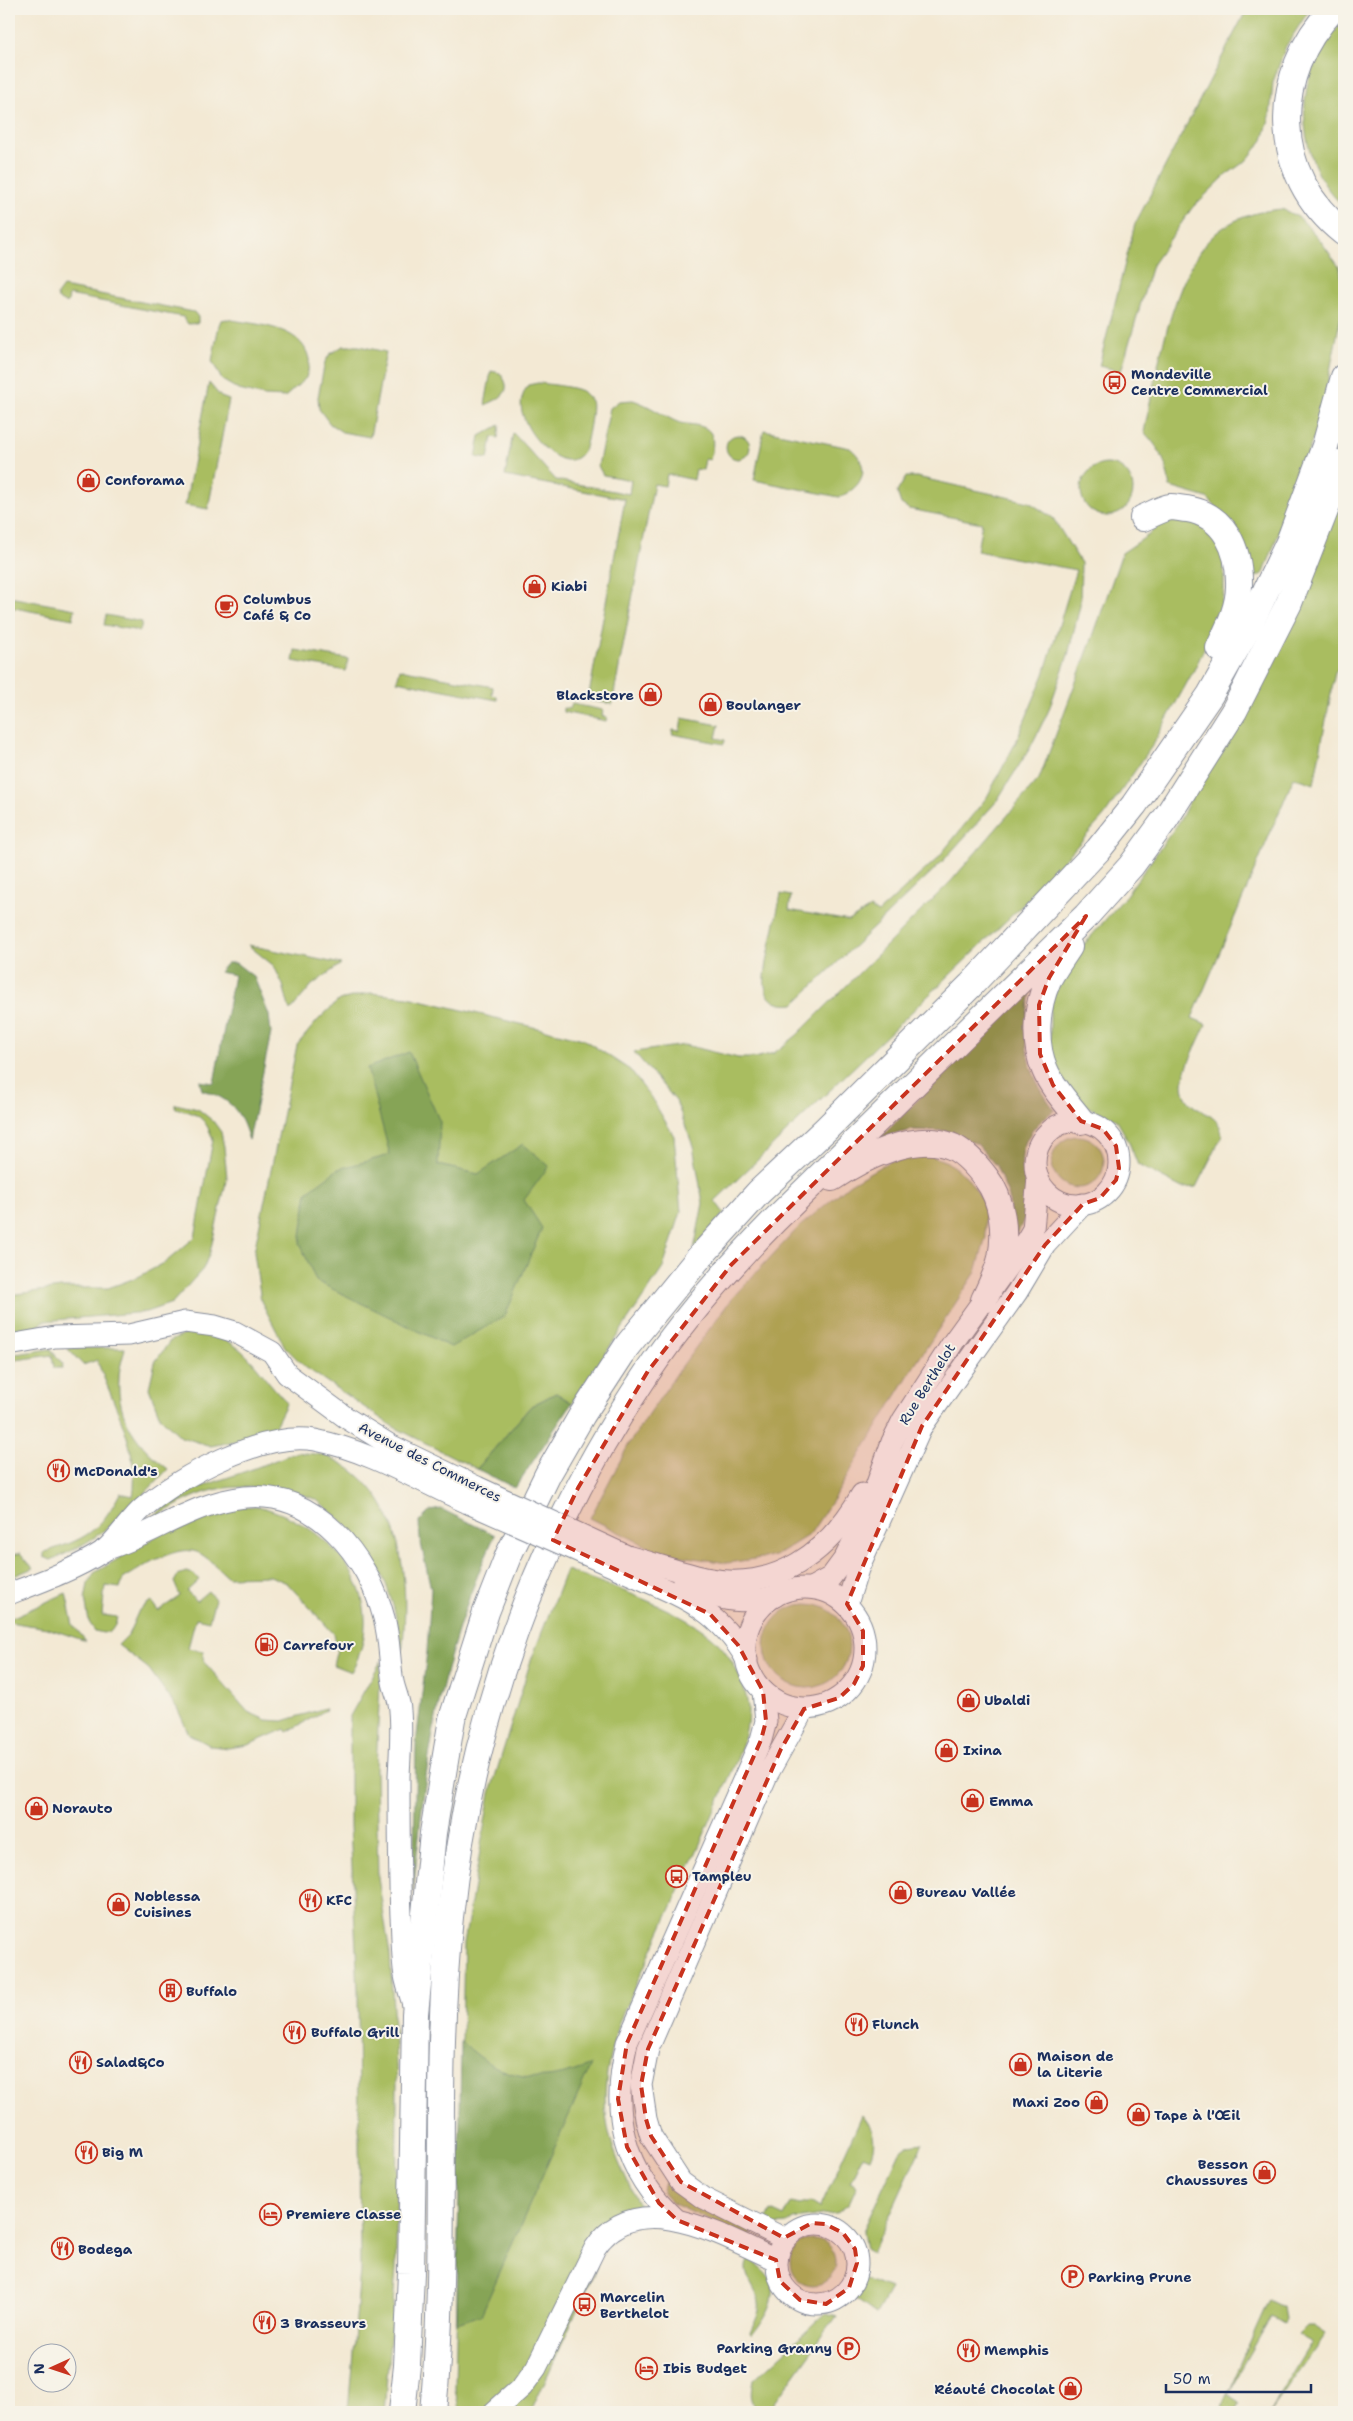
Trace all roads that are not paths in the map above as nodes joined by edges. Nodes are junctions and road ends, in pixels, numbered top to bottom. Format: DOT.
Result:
graph roads {
  1 [pos="1333,9"];
  2 [pos="1344,233"];
  3 [pos="1344,377"];
  4 [pos="1344,462"];
  5 [pos="1143,518"];
  6 [pos="1148,783"];
  7 [pos="1086,916"];
  8 [pos="1081,1121"];
  9 [pos="1038,1178"];
  10 [pos="1083,1204"];
  11 [pos="775,1220"];
  12 [pos="984,1300"];
  13 [pos="9,1345"];
  14 [pos="892,1442"];
  15 [pos="472,1495"];
  16 [pos="104,1550"];
  17 [pos="624,1563"];
  18 [pos="810,1588"];
  19 [pos="9,1594"];
  20 [pos="776,1596"];
  21 [pos="847,1604"];
  22 [pos="746,1660"];
  23 [pos="763,1690"];
  24 [pos="804,1709"];
  25 [pos="415,2014"];
  26 [pos="677,2220"];
  27 [pos="785,2239"];
  28 [pos="776,2260"];
  29 [pos="402,2412"];
  30 [pos="433,2412"];
  31 [pos="494,2412"];
  1 -- 2 [label="main road"];
  3 -- 6 [label="main road"];
  4 -- 7 [label="main road"];
  5 -- 6 [label="main road"];
  6 -- 25 [label="main road"];
  7 -- 8 [label="main road"];
  7 -- 11 [label="main road"];
  8 -- 9 [label="street"];
  8 -- 10 [label="street"];
  9 -- 10 [label="street"];
  9 -- 12 [label="street, Rue Berthelot"];
  10 -- 21 [label="street, Rue Berthelot"];
  11 -- 12 [label="main road"];
  11 -- 30 [label="main road"];
  12 -- 14 [label="street, Rue Berthelot"];
  13 -- 15 [label="street, Avenue des Commerces"];
  14 -- 17 [label="street"];
  14 -- 18 [label="street, Rue Berthelot"];
  15 -- 16 [label="street, Avenue des Commerces"];
  15 -- 17 [label="street, Avenue des Commerces, bridge"];
  16 -- 19 [label="street, Avenue des Commerces"];
  16 -- 25 [label="street"];
  17 -- 20 [label="street, Avenue des Commerces"];
  17 -- 22 [label="street, Avenue des Commerces"];
  18 -- 20 [label="street"];
  18 -- 21 [label="street"];
  20 -- 22 [label="street"];
  21 -- 24 [label="street"];
  22 -- 23 [label="street"];
  23 -- 24 [label="street"];
  23 -- 26 [label="street"];
  24 -- 27 [label="street"];
  25 -- 29 [label="main road"];
  26 -- 28 [label="street"];
  26 -- 31 [label="street"];
  27 -- 28 [label="street"];
  27 -- 28 [label="street"];
}
